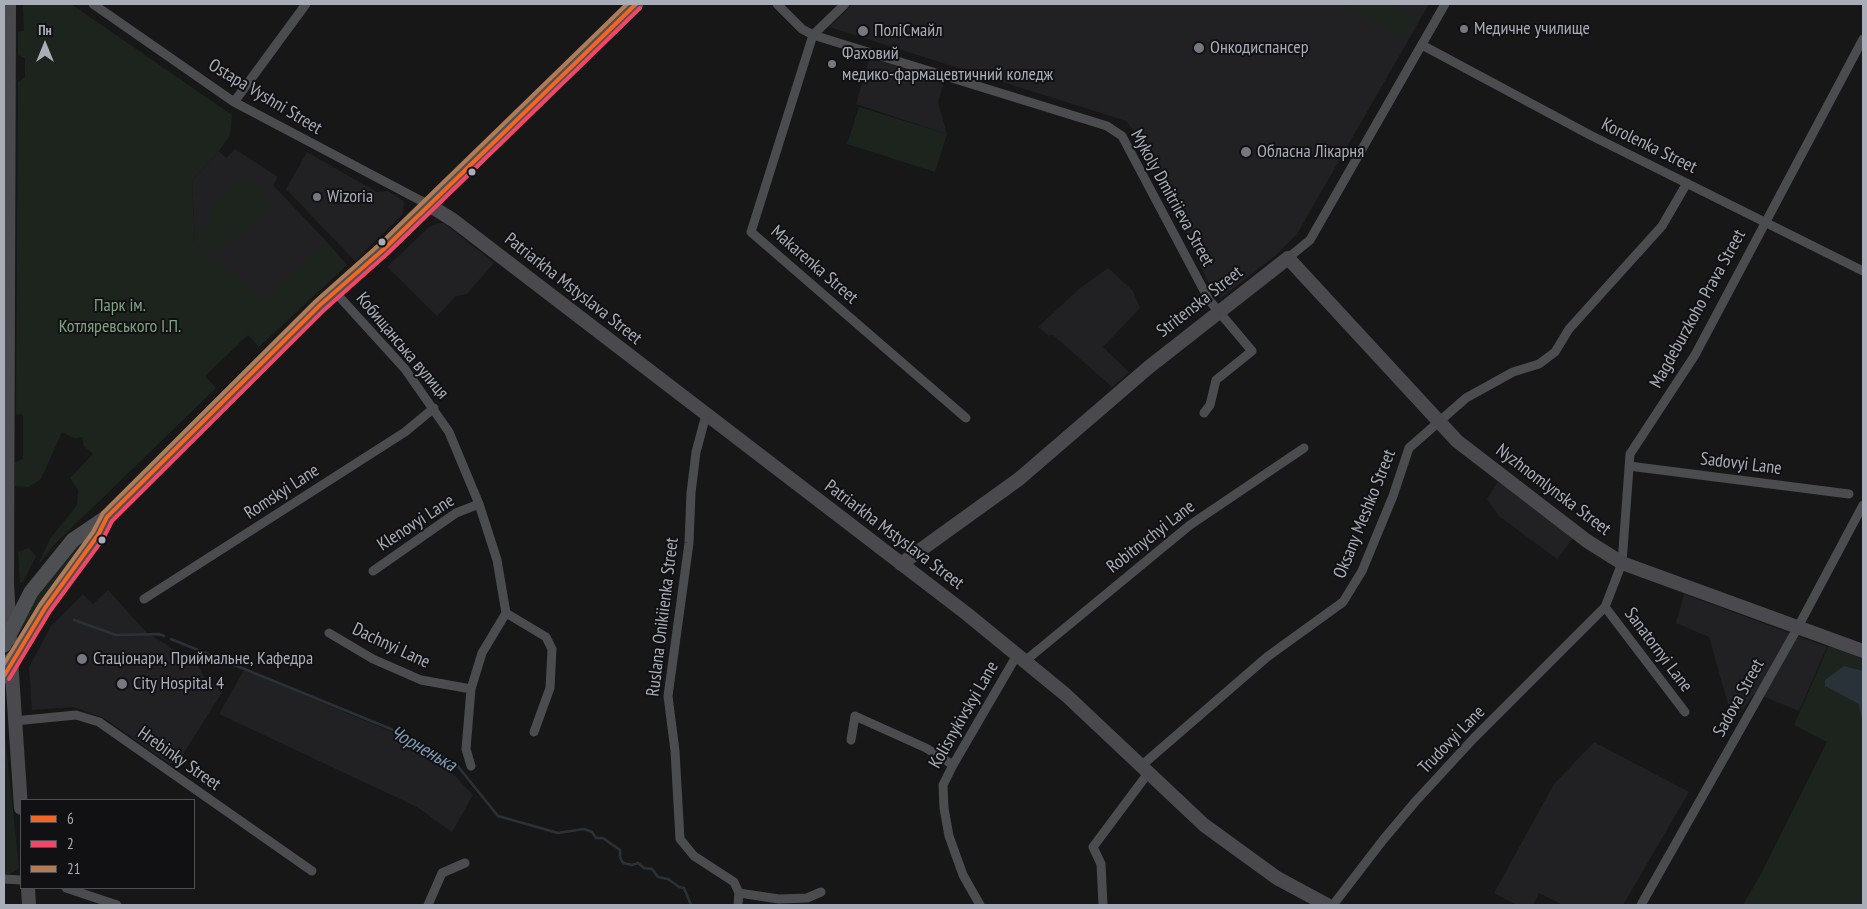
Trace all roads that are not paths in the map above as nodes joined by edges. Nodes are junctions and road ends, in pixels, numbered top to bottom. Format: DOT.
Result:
graph roads {
  1 [pos="9,4"];
  2 [pos="93,4"];
  3 [pos="306,4"];
  4 [pos="636,4"];
  5 [pos="777,4"];
  6 [pos="845,4"];
  7 [pos="1445,4"];
  8 [pos="813,34"];
  9 [pos="1863,39"];
  10 [pos="1422,45"];
  11 [pos="234,102"];
  12 [pos="1687,183"];
  13 [pos="429,205"];
  14 [pos="1765,221"];
  15 [pos="1288,258"];
  16 [pos="1863,271"];
  17 [pos="335,292"];
  18 [pos="1218,312"];
  19 [pos="6,332"];
  20 [pos="434,408"];
  21 [pos="1204,414"];
  22 [pos="706,415"];
  23 [pos="966,418"];
  24 [pos="1440,421"];
  25 [pos="1304,448"];
  26 [pos="1630,466"];
  27 [pos="1849,494"];
  28 [pos="479,504"];
  29 [pos="1863,506"];
  30 [pos="107,517"];
  31 [pos="1622,563"];
  32 [pos="901,564"];
  33 [pos="373,571"];
  34 [pos="144,599"];
  35 [pos="1605,607"];
  36 [pos="506,613"];
  37 [pos="1798,627"];
  38 [pos="329,633"];
  39 [pos="7,638"];
  40 [pos="1863,651"];
  41 [pos="1021,658"];
  42 [pos="7,669"];
  43 [pos="471,689"];
  44 [pos="1684,712"];
  45 [pos="14,721"];
  46 [pos="534,732"];
  47 [pos="851,740"];
  48 [pos="953,764"];
  49 [pos="471,766"];
  50 [pos="1145,769"];
  51 [pos="20,799"];
  52 [pos="465,863"];
  53 [pos="312,871"];
  54 [pos="4,879"];
  55 [pos="20,880"];
  56 [pos="28,889"];
  57 [pos="69,889"];
  58 [pos="821,892"];
  59 [pos="739,893"];
  60 [pos="29,905"];
  61 [pos="117,905"];
  62 [pos="428,905"];
  63 [pos="738,905"];
  64 [pos="980,905"];
  65 [pos="1103,905"];
  66 [pos="1327,905"];
  67 [pos="1333,905"];
  68 [pos="1641,905"];
  1 -- 19 [label="main road"];
  2 -- 11 [label="street, Ostapa Vyshni Street"];
  3 -- 11 [label="street"];
  4 -- 13 [label="main road"];
  5 -- 8 [label="street, Mykoly Dmitriieva Street"];
  6 -- 8 [label="street"];
  7 -- 10 [label="street, Stritenska Street"];
  8 -- 18 [label="street, Mykoly Dmitriieva Street"];
  8 -- 23 [label="street, Makarenka Street"];
  9 -- 14 [label="street, Magdeburzkoho Prava Street"];
  10 -- 12 [label="street, Korolenka Street"];
  10 -- 15 [label="street, Stritenska Street"];
  11 -- 13 [label="street, Ostapa Vyshni Street"];
  12 -- 14 [label="street, Korolenka Street"];
  12 -- 24 [label="street, Oksany Meshko Street"];
  13 -- 17 [label="main road"];
  13 -- 22 [label="main road, Patriarkha Mstyslava Street"];
  14 -- 16 [label="street, Korolenka Street"];
  14 -- 26 [label="street, Magdeburzkoho Prava Street"];
  15 -- 18 [label="main road, Stritenska Street"];
  15 -- 24 [label="main road, Nyzhnomlynska Street"];
  17 -- 20 [label="street, Кобищанська вулиця"];
  17 -- 30 [label="main road"];
  18 -- 21 [label="street, Mykoly Dmitriieva Street"];
  18 -- 32 [label="main road, Stritenska Street"];
  19 -- 39 [label="main road"];
  20 -- 28 [label="street, Кобищанська вулиця"];
  20 -- 34 [label="street, Romskyi Lane"];
  22 -- 32 [label="main road, Patriarkha Mstyslava Street"];
  22 -- 59 [label="street, Ruslana Onikiienka Street"];
  24 -- 31 [label="main road, Nyzhnomlynska Street"];
  24 -- 50 [label="street, Oksany Meshko Street"];
  25 -- 41 [label="street, Robitnychyi Lane"];
  26 -- 27 [label="street, Sadovyi Lane"];
  26 -- 31 [label="street, Magdeburzkoho Prava Street"];
  28 -- 33 [label="street, Klenovyi Lane"];
  28 -- 36 [label="street, Кобищанська вулиця"];
  29 -- 37 [label="street, Sadova Street"];
  30 -- 39 [label="main road"];
  30 -- 42 [label="main road"];
  31 -- 35 [label="street, Magdeburzkoho Prava Street"];
  31 -- 37 [label="main road, Nyzhnomlynska Street"];
  32 -- 41 [label="main road, Patriarkha Mstyslava Street"];
  35 -- 44 [label="street, Sanatornyi Lane"];
  35 -- 67 [label="street, Trudovyi Lane"];
  36 -- 43 [label="street"];
  36 -- 46 [label="street"];
  37 -- 40 [label="main road, Nyzhnomlynska Street"];
  37 -- 68 [label="street, Sadova Street"];
  38 -- 43 [label="street, Dachnyi Lane"];
  39 -- 42 [label="main road"];
  41 -- 48 [label="street, Kolisnykivskyi Lane"];
  41 -- 50 [label="main road, Patriarkha Mstyslava Street"];
  42 -- 45 [label="main road"];
  43 -- 49 [label="street"];
  45 -- 51 [label="main road"];
  45 -- 53 [label="street, Hrebinky Street"];
  47 -- 48 [label="street"];
  48 -- 64 [label="street, Kolisnykivskyi Lane"];
  50 -- 65 [label="street, Oksany Meshko Street"];
  50 -- 66 [label="main road, Patriarkha Mstyslava Street"];
  52 -- 62 [label="street"];
  54 -- 55 [label="street"];
  56 -- 60 [label="main road"];
  57 -- 61 [label="street"];
  58 -- 59 [label="street"];
  59 -- 63 [label="street"];
}
